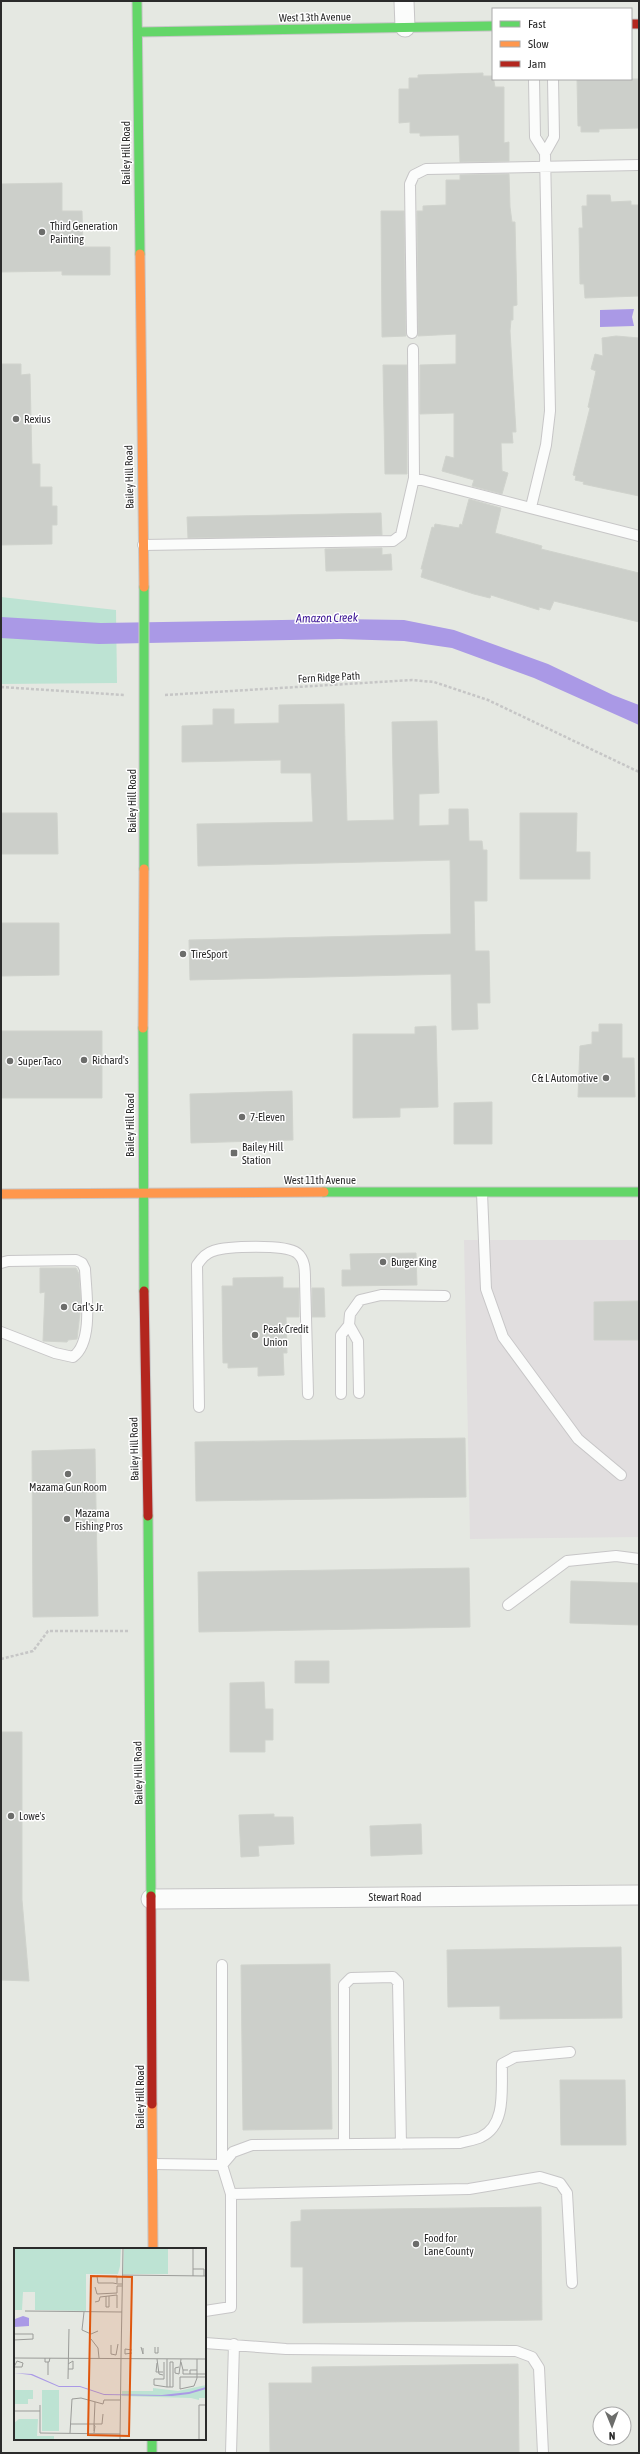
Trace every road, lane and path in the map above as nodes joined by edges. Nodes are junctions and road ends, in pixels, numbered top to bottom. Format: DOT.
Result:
graph roads {
  1 [pos="137,1"];
  2 [pos="404,1"];
  3 [pos="492,26"];
  4 [pos="404,28"];
  5 [pos="138,32"];
  6 [pos="534,80"];
  7 [pos="553,80"];
  8 [pos="545,153"];
  9 [pos="639,165"];
  10 [pos="545,167"];
  11 [pos="412,333"];
  12 [pos="413,349"];
  13 [pos="414,478"];
  14 [pos="531,507"];
  15 [pos="639,536"];
  16 [pos="143,545"];
  17 [pos="1,687"];
  18 [pos="144,696"];
  19 [pos="639,772"];
  20 [pos="639,1192"];
  21 [pos="142,1193"];
  22 [pos="482,1193"];
  23 [pos="1,1194"];
  24 [pos="1,1263"];
  25 [pos="445,1296"];
  26 [pos="349,1325"];
  27 [pos="1,1332"];
  28 [pos="359,1393"];
  29 [pos="308,1394"];
  30 [pos="341,1394"];
  31 [pos="199,1407"];
  32 [pos="621,1475"];
  33 [pos="639,1560"];
  34 [pos="508,1606"];
  35 [pos="148,1630"];
  36 [pos="1,1659"];
  37 [pos="639,1895"];
  38 [pos="151,1899"];
  39 [pos="222,1966"];
  40 [pos="570,2052"];
  41 [pos="344,2144"];
  42 [pos="401,2144"];
  43 [pos="153,2164"];
  44 [pos="222,2165"];
  45 [pos="231,2194"];
  46 [pos="153,2248"];
  47 [pos="572,2283"];
  48 [pos="206,2311"];
  49 [pos="206,2343"];
  50 [pos="234,2344"];
  51 [pos="152,2440"];
  52 [pos="152,2453"];
  53 [pos="231,2453"];
  54 [pos="542,2453"];
  1 -- 5 [label="main road, Bailey Hill Road"];
  2 -- 4 [label="street"];
  3 -- 4 [label="main road, West 13th Avenue"];
  4 -- 5 [label="main road, West 13th Avenue"];
  5 -- 16 [label="main road, Bailey Hill Road"];
  6 -- 8 [label="lane"];
  7 -- 8 [label="lane"];
  8 -- 10 [label="lane"];
  9 -- 10 [label="lane"];
  10 -- 11 [label="lane"];
  10 -- 14 [label="lane"];
  12 -- 13 [label="lane"];
  13 -- 14 [label="lane"];
  13 -- 16 [label="lane"];
  14 -- 15 [label="lane"];
  16 -- 18 [label="main road, Bailey Hill Road"];
  17 -- 18 [label="path, Fern Ridge Path"];
  18 -- 19 [label="path, Fern Ridge Path"];
  18 -- 21 [label="main road, Bailey Hill Road"];
  20 -- 22 [label="main road, West 11th Avenue"];
  21 -- 22 [label="main road, West 11th Avenue"];
  21 -- 23 [label="main road, West 11th Avenue"];
  21 -- 35 [label="main road, Bailey Hill Road"];
  22 -- 32 [label="lane"];
  24 -- 27 [label="lane"];
  25 -- 26 [label="lane"];
  26 -- 28 [label="lane"];
  26 -- 30 [label="lane"];
  29 -- 31 [label="lane"];
  33 -- 34 [label="lane"];
  35 -- 36 [label="path"];
  35 -- 38 [label="main road, Bailey Hill Road"];
  37 -- 38 [label="street, Stewart Road"];
  38 -- 43 [label="main road, Bailey Hill Road"];
  39 -- 44 [label="lane"];
  40 -- 42 [label="lane"];
  41 -- 42 [label="lane"];
  41 -- 42 [label="lane"];
  41 -- 44 [label="lane"];
  43 -- 44 [label="lane"];
  43 -- 46 [label="main road, Bailey Hill Road"];
  44 -- 45 [label="lane"];
  45 -- 47 [label="lane"];
  45 -- 48 [label="lane"];
  49 -- 50 [label="lane"];
  50 -- 53 [label="lane"];
  50 -- 54 [label="lane"];
  51 -- 52 [label="main road"];
}
